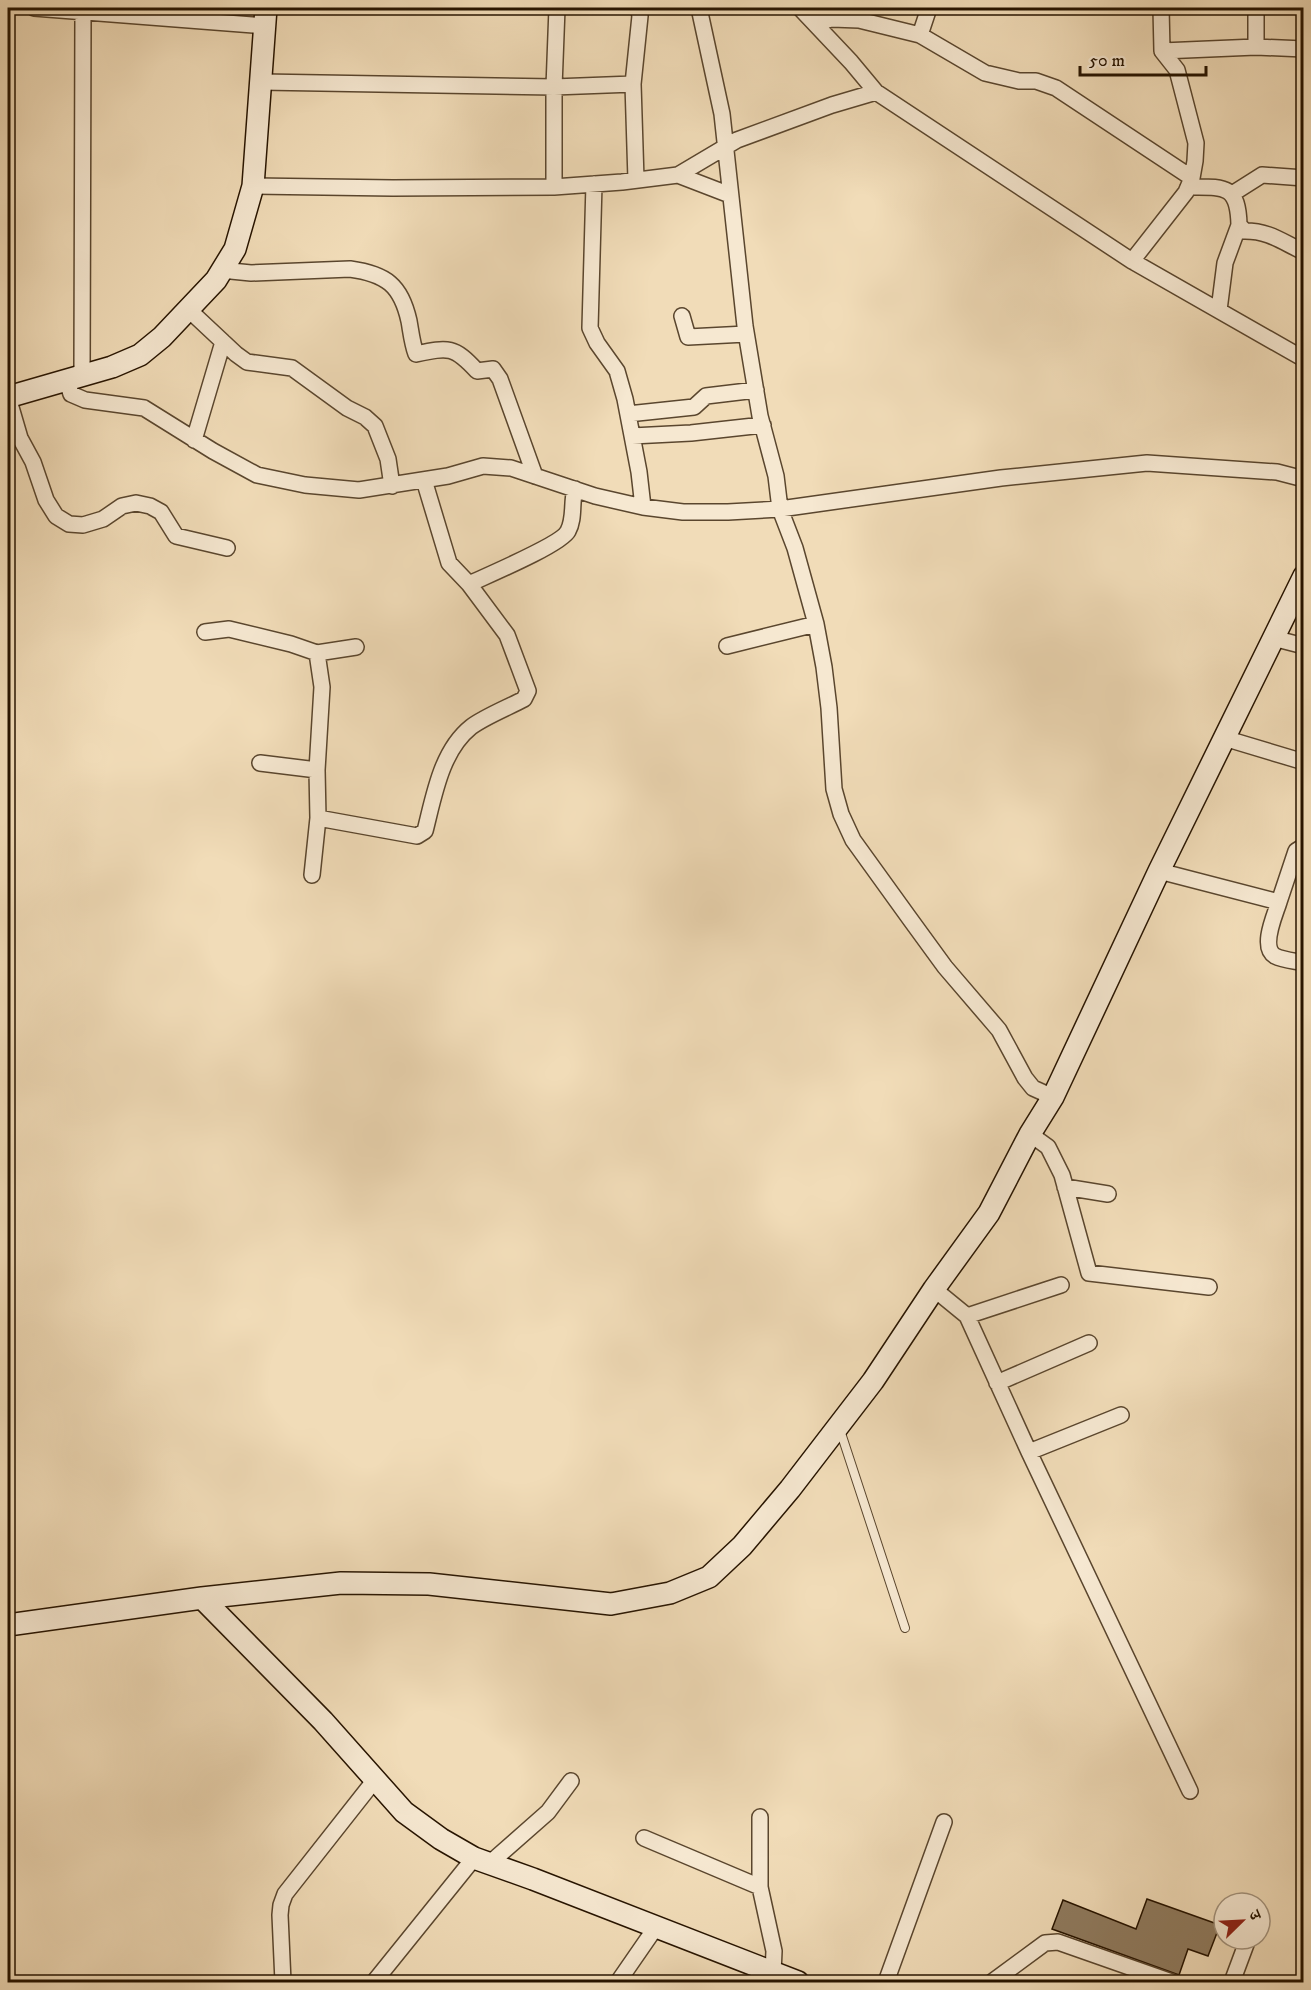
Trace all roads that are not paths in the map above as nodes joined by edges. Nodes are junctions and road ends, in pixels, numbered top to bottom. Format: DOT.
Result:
graph roads {
  1 [pos="34,8"];
  2 [pos="557,8"];
  3 [pos="638,8"];
  4 [pos="699,8"];
  5 [pos="800,8"];
  6 [pos="929,8"];
  7 [pos="1161,8"];
  8 [pos="1256,8"];
  9 [pos="83,11"];
  10 [pos="266,17"];
  11 [pos="815,23"];
  12 [pos="920,35"];
  13 [pos="1256,47"];
  14 [pos="1304,49"];
  15 [pos="1162,51"];
  16 [pos="262,82"];
  17 [pos="633,84"];
  18 [pos="554,87"];
  19 [pos="876,92"];
  20 [pos="725,148"];
  21 [pos="678,175"];
  22 [pos="1304,178"];
  23 [pos="636,180"];
  24 [pos="1190,183"];
  25 [pos="594,184"];
  26 [pos="253,186"];
  27 [pos="554,187"];
  28 [pos="1232,194"];
  29 [pos="730,195"];
  30 [pos="1239,225"];
  31 [pos="1304,252"];
  32 [pos="1132,261"];
  33 [pos="224,267"];
  34 [pos="189,310"];
  35 [pos="1219,310"];
  36 [pos="682,316"];
  37 [pos="746,334"];
  38 [pos="223,342"];
  39 [pos="1304,359"];
  40 [pos="75,379"];
  41 [pos="756,390"];
  42 [pos="8,397"];
  43 [pos="628,414"];
  44 [pos="763,425"];
  45 [pos="632,436"];
  46 [pos="194,440"];
  47 [pos="535,476"];
  48 [pos="1304,479"];
  49 [pos="424,480"];
  50 [pos="392,486"];
  51 [pos="575,489"];
  52 [pos="643,507"];
  53 [pos="780,509"];
  54 [pos="227,548"];
  55 [pos="1304,576"];
  56 [pos="469,584"];
  57 [pos="816,624"];
  58 [pos="205,632"];
  59 [pos="1273,638"];
  60 [pos="727,646"];
  61 [pos="1304,646"];
  62 [pos="356,647"];
  63 [pos="317,653"];
  64 [pos="1224,738"];
  65 [pos="1304,762"];
  66 [pos="260,763"];
  67 [pos="317,770"];
  68 [pos="318,818"];
  69 [pos="1304,846"];
  70 [pos="1159,871"];
  71 [pos="312,876"];
  72 [pos="1280,902"];
  73 [pos="1304,963"];
  74 [pos="1053,1097"];
  75 [pos="1030,1134"];
  76 [pos="1065,1187"];
  77 [pos="1108,1194"];
  78 [pos="1061,1285"];
  79 [pos="1209,1287"];
  80 [pos="934,1289"];
  81 [pos="968,1316"];
  82 [pos="1089,1343"];
  83 [pos="997,1383"];
  84 [pos="1121,1414"];
  85 [pos="839,1426"];
  86 [pos="1029,1452"];
  87 [pos="202,1598"];
  88 [pos="8,1625"];
  89 [pos="905,1628"];
  90 [pos="374,1781"];
  91 [pos="571,1781"];
  92 [pos="1190,1791"];
  93 [pos="760,1816"];
  94 [pos="944,1821"];
  95 [pos="644,1838"];
  96 [pos="482,1861"];
  97 [pos="760,1887"];
  98 [pos="656,1927"];
  99 [pos="1244,1951"];
  100 [pos="773,1973"];
  101 [pos="283,1983"];
  102 [pos="374,1983"];
  103 [pos="618,1983"];
  104 [pos="798,1983"];
  105 [pos="886,1983"];
  106 [pos="992,1983"];
  107 [pos="1172,1983"];
  108 [pos="1232,1983"];
  1 -- 9 [label="street"];
  2 -- 18 [label="street"];
  3 -- 17 [label="street"];
  4 -- 20 [label="street"];
  5 -- 11 [label="street"];
  6 -- 12 [label="street"];
  7 -- 15 [label="street"];
  8 -- 13 [label="street"];
  9 -- 10 [label="street"];
  9 -- 40 [label="street"];
  10 -- 16 [label="main road"];
  11 -- 12 [label="street"];
  11 -- 19 [label="street"];
  12 -- 24 [label="street"];
  13 -- 14 [label="street"];
  13 -- 15 [label="street"];
  15 -- 24 [label="street"];
  16 -- 18 [label="street"];
  16 -- 26 [label="main road"];
  17 -- 18 [label="street"];
  17 -- 23 [label="street"];
  18 -- 27 [label="street"];
  19 -- 20 [label="street"];
  19 -- 32 [label="street"];
  20 -- 21 [label="street"];
  20 -- 29 [label="street"];
  21 -- 23 [label="street"];
  21 -- 29 [label="street"];
  22 -- 28 [label="street"];
  23 -- 25 [label="street"];
  24 -- 28 [label="street"];
  24 -- 32 [label="street"];
  25 -- 27 [label="street"];
  25 -- 43 [label="street"];
  26 -- 27 [label="street"];
  26 -- 33 [label="main road"];
  28 -- 30 [label="street"];
  29 -- 37 [label="street"];
  30 -- 31 [label="street"];
  30 -- 35 [label="street"];
  32 -- 35 [label="street"];
  33 -- 34 [label="main road"];
  33 -- 47 [label="street"];
  34 -- 38 [label="street"];
  34 -- 40 [label="main road"];
  35 -- 39 [label="street"];
  36 -- 37 [label="street"];
  37 -- 41 [label="street"];
  38 -- 46 [label="street"];
  38 -- 50 [label="street"];
  40 -- 42 [label="main road"];
  40 -- 46 [label="street"];
  41 -- 43 [label="street"];
  41 -- 44 [label="street"];
  42 -- 54 [label="street"];
  43 -- 45 [label="street"];
  44 -- 45 [label="street"];
  44 -- 53 [label="street"];
  45 -- 52 [label="street"];
  46 -- 50 [label="street"];
  47 -- 49 [label="street"];
  47 -- 51 [label="street"];
  48 -- 53 [label="street"];
  49 -- 50 [label="street"];
  49 -- 56 [label="street"];
  51 -- 52 [label="street"];
  51 -- 56 [label="street"];
  52 -- 53 [label="street"];
  53 -- 57 [label="street"];
  55 -- 59 [label="main road"];
  56 -- 68 [label="street"];
  57 -- 60 [label="street"];
  57 -- 74 [label="street"];
  58 -- 63 [label="street"];
  59 -- 61 [label="street"];
  59 -- 64 [label="main road"];
  62 -- 63 [label="street"];
  63 -- 67 [label="street"];
  64 -- 65 [label="street"];
  64 -- 70 [label="main road"];
  66 -- 67 [label="street"];
  67 -- 68 [label="street"];
  68 -- 71 [label="street"];
  69 -- 72 [label="street"];
  70 -- 72 [label="street"];
  70 -- 74 [label="main road"];
  72 -- 73 [label="street"];
  74 -- 75 [label="main road"];
  75 -- 76 [label="street"];
  75 -- 80 [label="main road"];
  76 -- 77 [label="street"];
  76 -- 79 [label="street"];
  78 -- 81 [label="street"];
  80 -- 81 [label="street"];
  80 -- 85 [label="main road"];
  81 -- 83 [label="street"];
  82 -- 83 [label="street"];
  83 -- 86 [label="street"];
  84 -- 86 [label="street"];
  85 -- 87 [label="main road"];
  85 -- 89 [label="lane"];
  86 -- 92 [label="street"];
  87 -- 88 [label="main road"];
  87 -- 90 [label="main road"];
  90 -- 96 [label="main road"];
  90 -- 101 [label="street"];
  91 -- 96 [label="street"];
  93 -- 97 [label="street"];
  94 -- 105 [label="street"];
  95 -- 97 [label="street"];
  96 -- 98 [label="main road"];
  96 -- 102 [label="street"];
  97 -- 100 [label="street"];
  98 -- 100 [label="main road"];
  98 -- 103 [label="street"];
  99 -- 108 [label="street"];
  100 -- 104 [label="main road"];
  106 -- 107 [label="street"];
}
